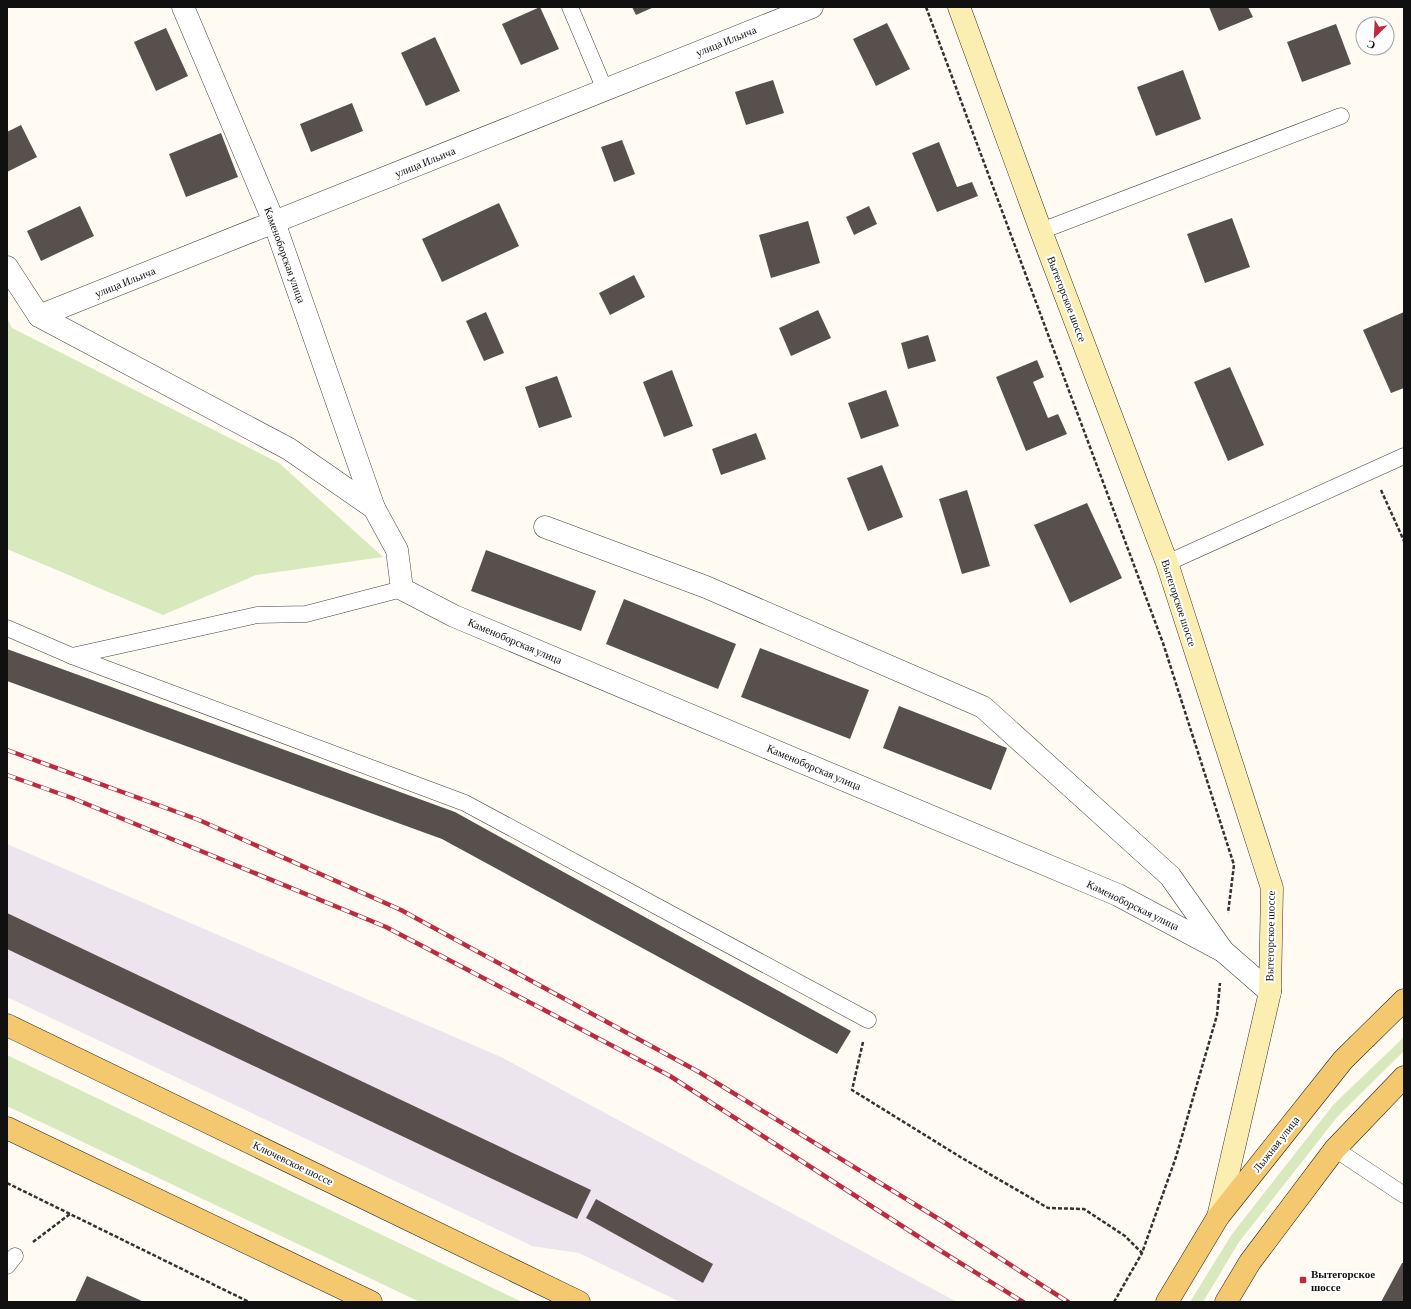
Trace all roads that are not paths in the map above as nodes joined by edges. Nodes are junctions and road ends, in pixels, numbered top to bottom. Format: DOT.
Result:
graph roads {
  1 [pos="183,7"];
  2 [pos="570,7"];
  3 [pos="812,7"];
  4 [pos="959,7"];
  5 [pos="605,90"];
  6 [pos="1341,116"];
  7 [pos="274,222"];
  8 [pos="1041,231"];
  9 [pos="7,267"];
  10 [pos="39,316"];
  11 [pos="1404,456"];
  12 [pos="374,508"];
  13 [pos="544,527"];
  14 [pos="1167,563"];
  15 [pos="402,589"];
  16 [pos="7,628"];
  17 [pos="72,656"];
  18 [pos="1223,951"];
  19 [pos="1270,992"];
  20 [pos="1404,1000"];
  21 [pos="868,1020"];
  22 [pos="7,1025"];
  23 [pos="1404,1077"];
  24 [pos="7,1128"];
  25 [pos="1335,1149"];
  26 [pos="1404,1195"];
  27 [pos="1218,1218"];
  28 [pos="371,1302"];
  29 [pos="579,1302"];
  30 [pos="1168,1302"];
  31 [pos="1226,1302"];
  1 -- 7 [label="street, Каменоборская улица"];
  2 -- 5 [label="lane"];
  3 -- 5 [label="street, улица Ильича"];
  4 -- 8 [label="main road, Вытегорское шоссе"];
  5 -- 7 [label="street, улица Ильича"];
  6 -- 8 [label="lane"];
  7 -- 10 [label="street, улица Ильича"];
  7 -- 12 [label="street, Каменоборская улица"];
  8 -- 14 [label="main road, Вытегорское шоссе"];
  9 -- 10 [label="street"];
  10 -- 12 [label="street"];
  11 -- 14 [label="lane"];
  12 -- 15 [label="street, Каменоборская улица"];
  13 -- 18 [label="street"];
  14 -- 19 [label="main road, Вытегорское шоссе"];
  15 -- 17 [label="lane"];
  15 -- 18 [label="street, Каменоборская улица"];
  16 -- 17 [label="lane"];
  17 -- 21 [label="lane"];
  18 -- 19 [label="street"];
  19 -- 27 [label="main road, Вытегорское шоссе"];
  20 -- 27 [label="main road, Лыжная улица"];
  22 -- 29 [label="main road, Ключевское шоссе"];
  23 -- 25 [label="main road"];
  24 -- 28 [label="main road"];
  25 -- 26 [label="lane"];
  25 -- 31 [label="main road"];
  27 -- 30 [label="main road, Лыжная улица"];
}
